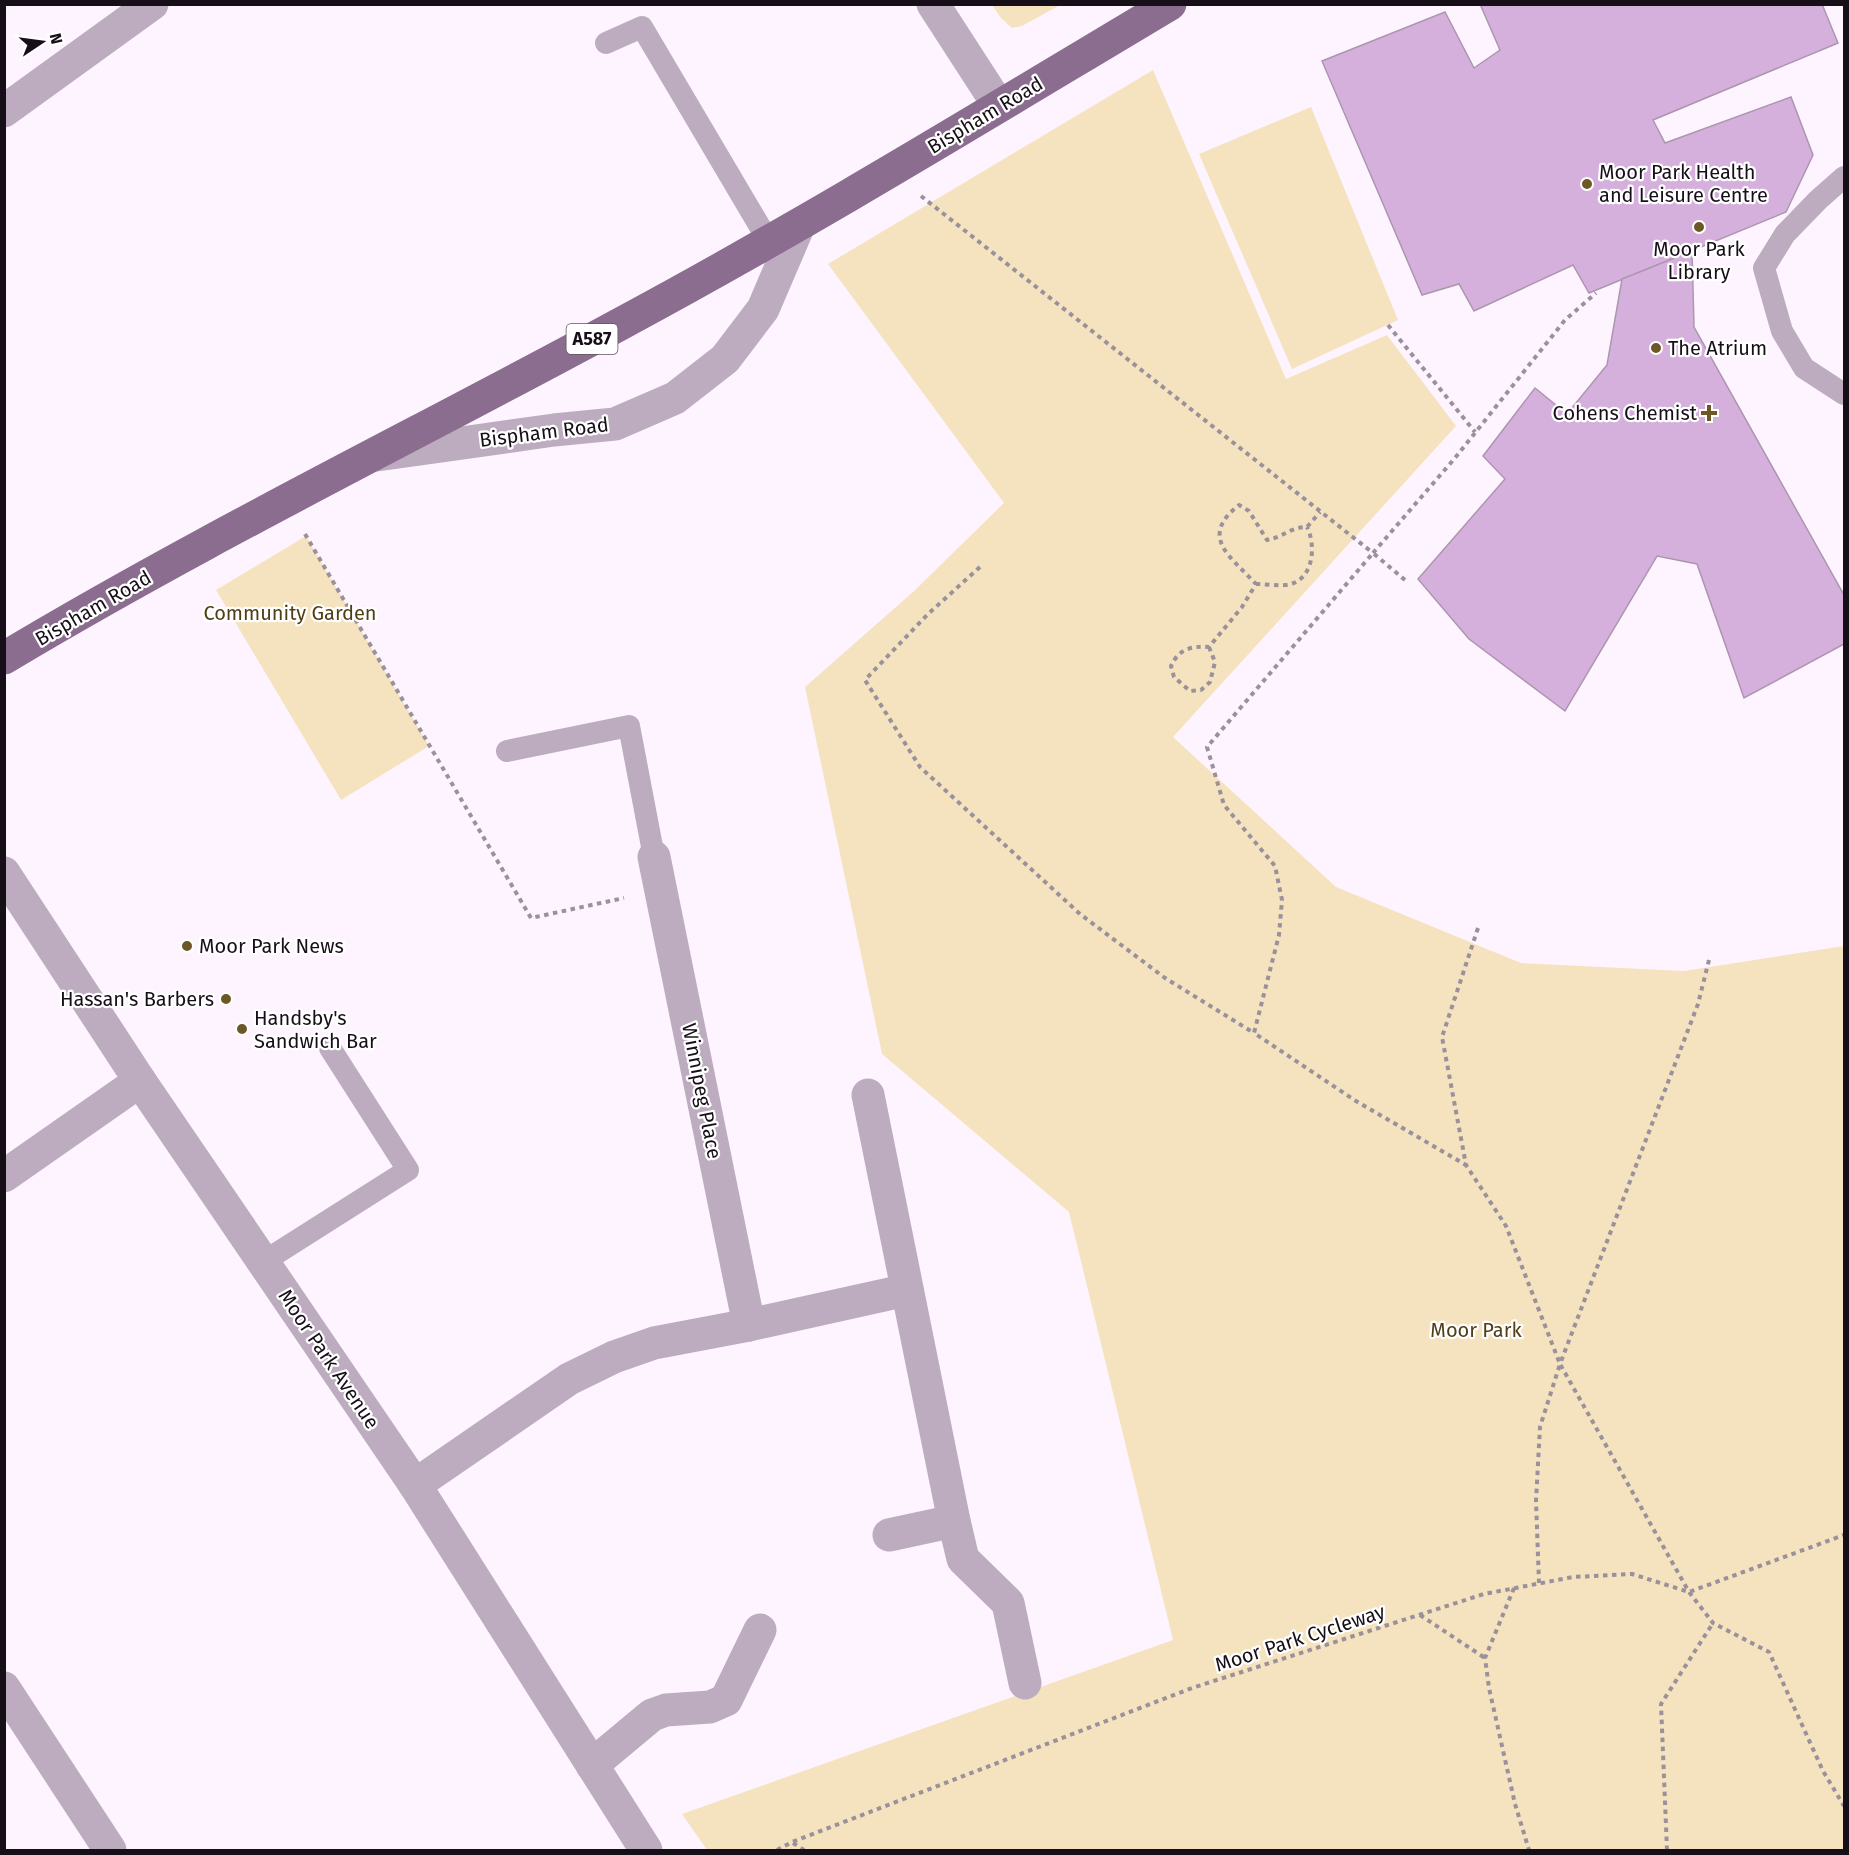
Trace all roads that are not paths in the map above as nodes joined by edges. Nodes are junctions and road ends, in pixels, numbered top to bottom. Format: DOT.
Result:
graph roads {
  1 [pos="152,4"];
  2 [pos="933,4"];
  3 [pos="1170,4"];
  4 [pos="606,43"];
  5 [pos="999,106"];
  6 [pos="4,111"];
  7 [pos="1845,177"];
  8 [pos="800,225"];
  9 [pos="769,242"];
  10 [pos="1845,394"];
  11 [pos="372,456"];
  12 [pos="4,658"];
  13 [pos="507,751"];
  14 [pos="654,857"];
  15 [pos="4,873"];
  16 [pos="330,1048"];
  17 [pos="140,1081"];
  18 [pos="868,1095"];
  19 [pos="4,1176"];
  20 [pos="263,1262"];
  21 [pos="907,1290"];
  22 [pos="749,1325"];
  23 [pos="414,1485"];
  24 [pos="954,1521"];
  25 [pos="889,1535"];
  26 [pos="760,1630"];
  27 [pos="1025,1683"];
  28 [pos="4,1688"];
  29 [pos="592,1765"];
  30 [pos="110,1851"];
  31 [pos="646,1851"];
  1 -- 6 [label="street"];
  2 -- 5 [label="street"];
  3 -- 5 [label="main road, Bispham Road / A587"];
  4 -- 9 [label="lane"];
  5 -- 8 [label="main road, Bispham Road / A587"];
  7 -- 10 [label="lane"];
  8 -- 9 [label="main road, Bispham Road / A587"];
  8 -- 11 [label="street, Bispham Road"];
  9 -- 11 [label="main road, Bispham Road / A587"];
  11 -- 12 [label="main road, Bispham Road / A587"];
  13 -- 14 [label="lane"];
  14 -- 22 [label="street, Winnipeg Place"];
  15 -- 17 [label="street, Moor Park Avenue"];
  16 -- 20 [label="lane"];
  17 -- 19 [label="street"];
  17 -- 20 [label="street, Moor Park Avenue"];
  18 -- 21 [label="street"];
  20 -- 23 [label="street, Moor Park Avenue"];
  21 -- 22 [label="street"];
  21 -- 24 [label="street"];
  22 -- 23 [label="street"];
  23 -- 29 [label="street, Moor Park Avenue"];
  24 -- 25 [label="street"];
  24 -- 27 [label="street"];
  26 -- 29 [label="street"];
  28 -- 30 [label="street"];
  29 -- 31 [label="street, Moor Park Avenue"];
}
